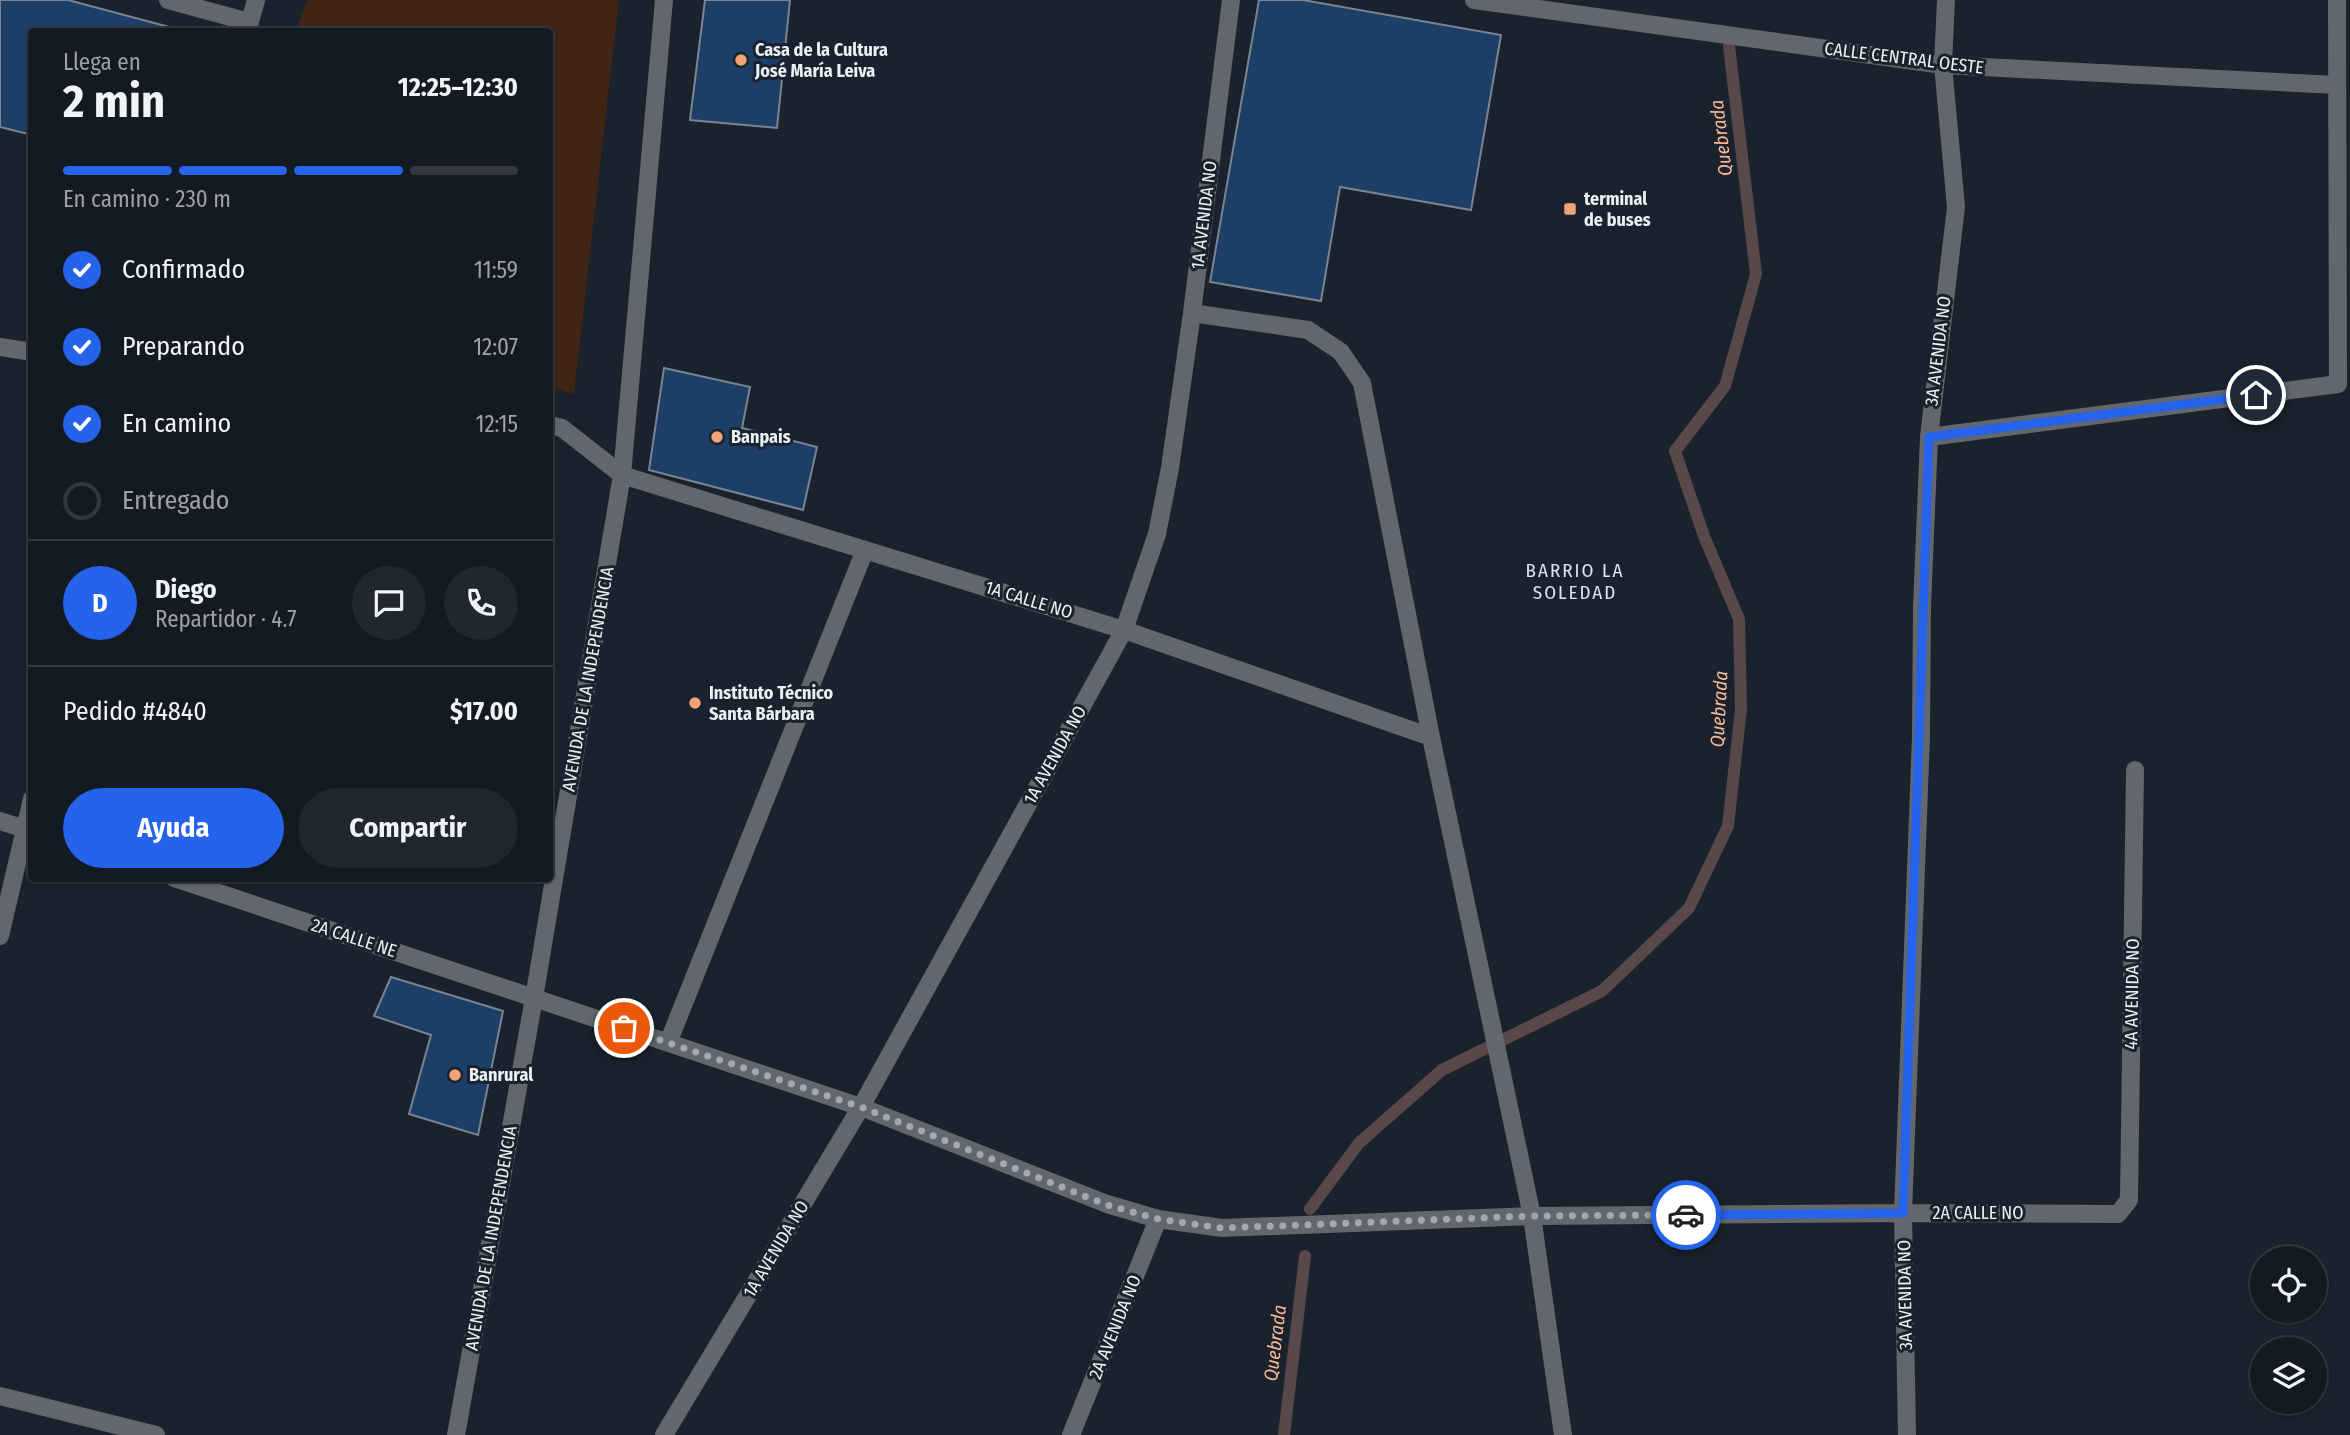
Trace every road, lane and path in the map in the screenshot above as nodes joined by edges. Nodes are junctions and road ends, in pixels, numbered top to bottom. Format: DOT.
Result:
graph roads {
  1 [pos="168,0"];
  2 [pos="256,0"];
  3 [pos="664,0"];
  4 [pos="1231,0"];
  5 [pos="1474,0"];
  6 [pos="1946,0"];
  7 [pos="2337,0"];
  8 [pos="248,27"];
  9 [pos="1943,65"];
  10 [pos="2337,85"];
  11 [pos="1192,313"];
  12 [pos="0,347"];
  13 [pos="28,351"];
  14 [pos="553,426"];
  15 [pos="1929,437"];
  16 [pos="622,475"];
  17 [pos="864,550"];
  18 [pos="1124,630"];
  19 [pos="1431,737"];
  20 [pos="2135,769"];
  21 [pos="0,821"];
  22 [pos="27,830"];
  23 [pos="186,882"];
  24 [pos="0,936"];
  25 [pos="534,998"];
  26 [pos="668,1042"];
  27 [pos="861,1107"];
  28 [pos="1903,1213"];
  29 [pos="2118,1214"];
  30 [pos="1532,1216"];
  31 [pos="1158,1219"];
  32 [pos="0,1396"];
  33 [pos="156,1435"];
  34 [pos="456,1435"];
  35 [pos="664,1435"];
  36 [pos="1072,1435"];
  37 [pos="1563,1435"];
  38 [pos="1908,1435"];
  1 -- 8 [label="street"];
  2 -- 8 [label="street"];
  3 -- 16 [label="street, AVENIDA DE LA INDEPENDENCIA"];
  4 -- 11 [label="street, 1A AVENIDA NO"];
  5 -- 9 [label="street, CALLE CENTRAL OESTE"];
  6 -- 9 [label="street, 3A AVENIDA NO"];
  7 -- 10 [label="street"];
  9 -- 10 [label="street, CALLE CENTRAL OESTE"];
  9 -- 15 [label="street, 3A AVENIDA NO"];
  10 -- 15 [label="street"];
  11 -- 18 [label="street, 1A AVENIDA NO"];
  11 -- 19 [label="street"];
  12 -- 13 [label="street"];
  14 -- 16 [label="street"];
  15 -- 28 [label="street, 3A AVENIDA NO"];
  16 -- 17 [label="street, 1A CALLE NO"];
  16 -- 25 [label="street, AVENIDA DE LA INDEPENDENCIA"];
  17 -- 18 [label="street, 1A CALLE NO"];
  17 -- 26 [label="street"];
  18 -- 19 [label="street, 1A CALLE NO"];
  18 -- 27 [label="street, 1A AVENIDA NO"];
  19 -- 30 [label="street"];
  20 -- 29 [label="street, 4A AVENIDA NO"];
  21 -- 22 [label="street"];
  22 -- 24 [label="street"];
  23 -- 25 [label="street, 2A CALLE NE"];
  25 -- 26 [label="street, 2A CALLE NO"];
  25 -- 34 [label="street, AVENIDA DE LA INDEPENDENCIA"];
  26 -- 27 [label="street, 2A CALLE NO"];
  27 -- 31 [label="street, 2A CALLE NO"];
  27 -- 35 [label="street, 1A AVENIDA NO"];
  28 -- 29 [label="street, 2A CALLE NO"];
  28 -- 30 [label="street, 2A CALLE NO"];
  28 -- 38 [label="street, 3A AVENIDA NO"];
  30 -- 31 [label="street, 2A CALLE NO"];
  30 -- 37 [label="street"];
  31 -- 36 [label="street, 2A AVENIDA NO"];
  32 -- 33 [label="street"];
}
